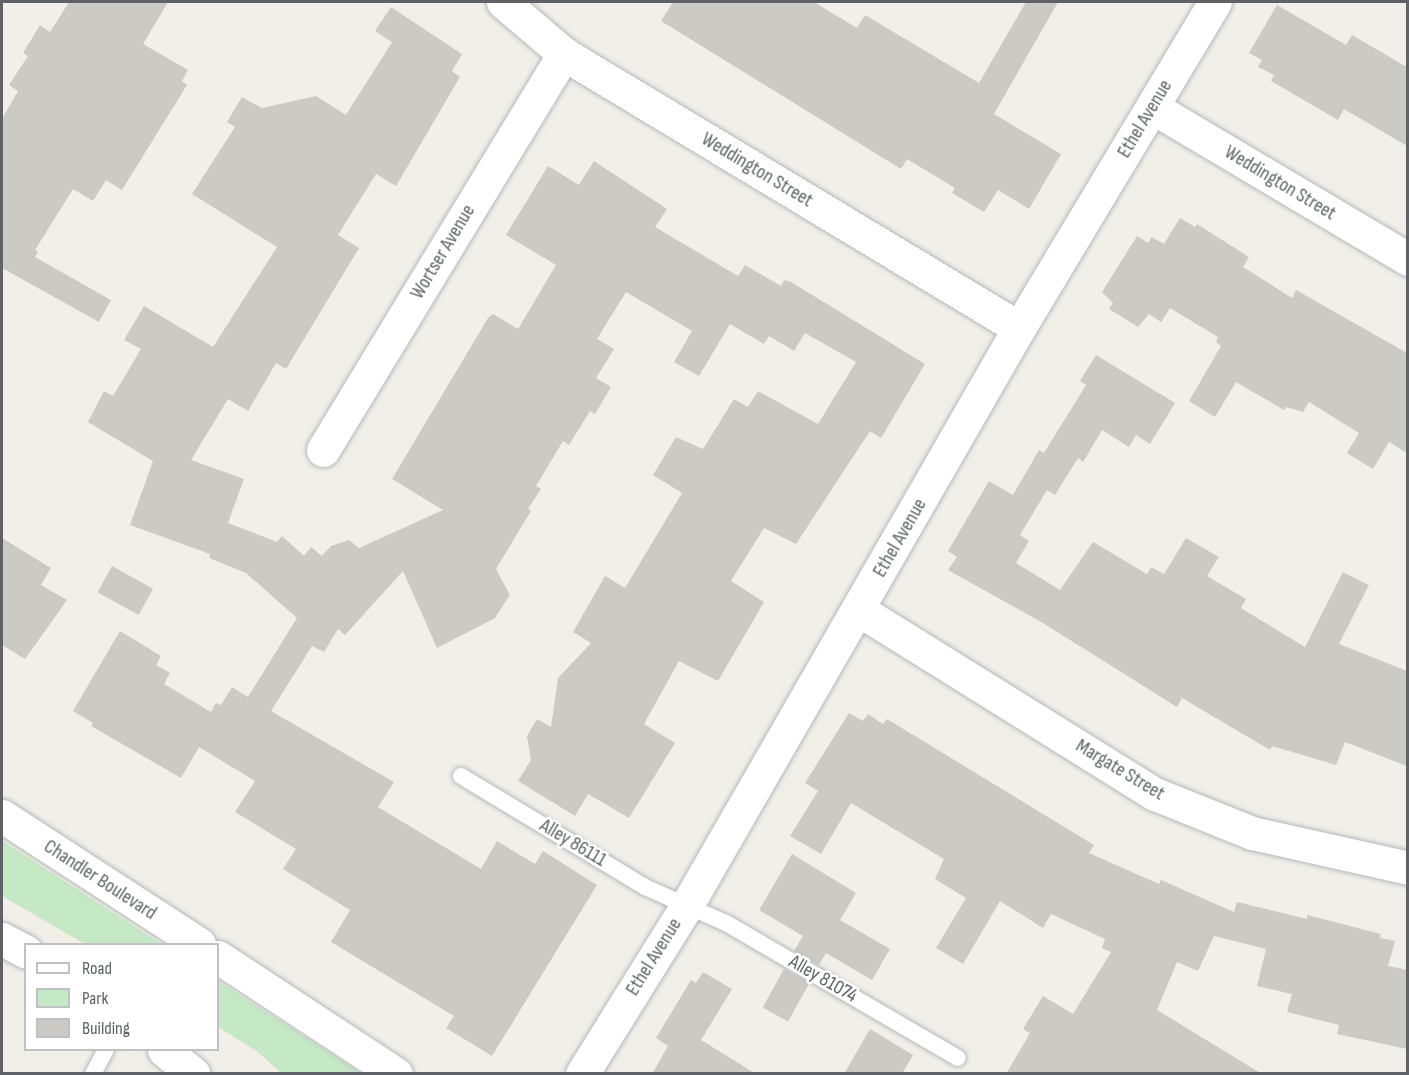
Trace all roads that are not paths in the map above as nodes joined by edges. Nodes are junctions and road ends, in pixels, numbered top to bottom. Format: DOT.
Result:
graph roads {
  1 [pos="503,2"];
  2 [pos="1215,2"];
  3 [pos="564,54"];
  4 [pos="1152,106"];
  5 [pos="1407,259"];
  6 [pos="1019,328"];
  7 [pos="323,450"];
  8 [pos="859,610"];
  9 [pos="461,776"];
  10 [pos="2,816"];
  11 [pos="1407,868"];
  12 [pos="687,905"];
  13 [pos="2,939"];
  14 [pos="195,943"];
  15 [pos="24,951"];
  16 [pos="219,958"];
  17 [pos="105,1051"];
  18 [pos="165,1051"];
  19 [pos="958,1058"];
  20 [pos="93,1074"];
  21 [pos="194,1074"];
  22 [pos="396,1074"];
  23 [pos="582,1074"];
  1 -- 3 [label="street, Weddington Street"];
  2 -- 4 [label="street, Ethel Avenue"];
  3 -- 6 [label="street, Weddington Street"];
  3 -- 7 [label="street, Wortser Avenue"];
  4 -- 5 [label="street, Weddington Street"];
  4 -- 6 [label="street, Ethel Avenue"];
  6 -- 8 [label="street, Ethel Avenue"];
  8 -- 11 [label="street, Margate Street"];
  8 -- 12 [label="street, Ethel Avenue"];
  9 -- 12 [label="lane, Alley 86111"];
  10 -- 14 [label="street, Chandler Boulevard"];
  12 -- 19 [label="lane, Alley 81074"];
  12 -- 23 [label="street, Ethel Avenue"];
  13 -- 15 [label="street"];
  16 -- 22 [label="street"];
  17 -- 20 [label="lane"];
  18 -- 21 [label="street"];
}
